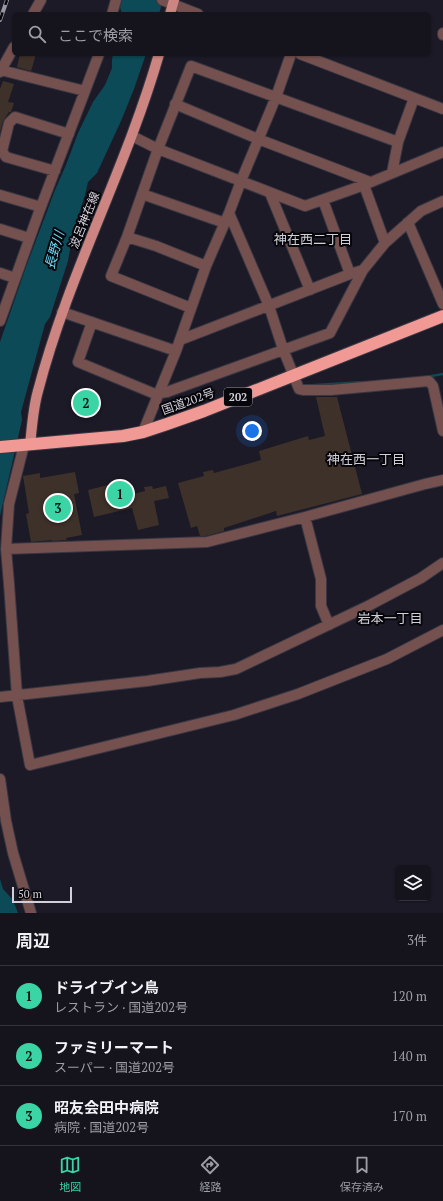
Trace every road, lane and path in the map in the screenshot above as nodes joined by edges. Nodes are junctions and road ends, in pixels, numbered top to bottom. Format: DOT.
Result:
graph roads {
  1 [pos="41,0"];
  2 [pos="116,0"];
  3 [pos="162,0"];
  4 [pos="172,6"];
  5 [pos="34,12"];
  6 [pos="113,12"];
  7 [pos="192,12"];
  8 [pos="12,51"];
  9 [pos="98,56"];
  10 [pos="158,56"];
  11 [pos="290,56"];
  12 [pos="305,56"];
  13 [pos="1,71"];
  14 [pos="85,91"];
  15 [pos="276,97"];
  16 [pos="414,98"];
  17 [pos="175,104"];
  18 [pos="443,109"];
  19 [pos="69,134"];
  20 [pos="132,136"];
  21 [pos="258,139"];
  22 [pos="398,142"];
  23 [pos="158,149"];
  24 [pos="443,152"];
  25 [pos="55,170"];
  26 [pos="392,173"];
  27 [pos="241,181"];
  28 [pos="367,183"];
  29 [pos="270,192"];
  30 [pos="142,194"];
  31 [pos="0,195"];
  32 [pos="323,200"];
  33 [pos="443,201"];
  34 [pos="41,207"];
  35 [pos="229,213"];
  36 [pos="225,223"];
  37 [pos="407,223"];
  38 [pos="0,229"];
  39 [pos="127,236"];
  40 [pos="30,238"];
  41 [pos="385,243"];
  42 [pos="206,266"];
  43 [pos="363,270"];
  44 [pos="0,273"];
  45 [pos="350,274"];
  46 [pos="15,278"];
  47 [pos="310,290"];
  48 [pos="443,304"];
  49 [pos="269,306"];
  50 [pos="191,308"];
  51 [pos="62,312"];
  52 [pos="443,316"];
  53 [pos="0,321"];
  54 [pos="92,322"];
  55 [pos="180,340"];
  56 [pos="283,349"];
  57 [pos="176,350"];
  58 [pos="293,375"];
  59 [pos="159,393"];
  60 [pos="443,431"];
  61 [pos="143,432"];
  62 [pos="27,445"];
  63 [pos="0,447"];
  64 [pos="443,480"];
  65 [pos="305,517"];
  66 [pos="6,549"];
  67 [pos="443,563"];
  68 [pos="4,571"];
  69 [pos="5,585"];
  70 [pos="329,625"];
  71 [pos="443,630"];
  72 [pos="17,696"];
  73 [pos="0,697"];
  74 [pos="0,779"];
  75 [pos="31,913"];
  1 -- 5 [label="street"];
  2 -- 6 [label="street"];
  3 -- 4 [label="street"];
  4 -- 7 [label="street"];
  8 -- 13 [label="street"];
  9 -- 14 [label="street"];
  10 -- 20 [label="main road, 波呂神在線"];
  11 -- 15 [label="street"];
  12 -- 16 [label="street"];
  13 -- 14 [label="street"];
  14 -- 19 [label="street"];
  15 -- 17 [label="street"];
  15 -- 21 [label="street"];
  15 -- 22 [label="street"];
  16 -- 18 [label="street"];
  16 -- 22 [label="street"];
  17 -- 21 [label="street"];
  17 -- 23 [label="street"];
  19 -- 25 [label="street"];
  19 -- 25 [label="street"];
  20 -- 23 [label="street"];
  20 -- 51 [label="main road, 波呂神在線"];
  21 -- 27 [label="street"];
  21 -- 28 [label="street"];
  22 -- 26 [label="street"];
  23 -- 27 [label="street"];
  23 -- 30 [label="street"];
  24 -- 26 [label="street"];
  25 -- 34 [label="street"];
  26 -- 28 [label="street"];
  27 -- 29 [label="street"];
  27 -- 35 [label="street"];
  28 -- 32 [label="street"];
  28 -- 41 [label="street"];
  29 -- 32 [label="street"];
  29 -- 47 [label="street"];
  30 -- 36 [label="street"];
  30 -- 39 [label="street"];
  31 -- 34 [label="street"];
  32 -- 45 [label="street"];
  33 -- 37 [label="street"];
  34 -- 40 [label="street"];
  35 -- 36 [label="street"];
  35 -- 49 [label="street"];
  36 -- 42 [label="street"];
  37 -- 41 [label="street"];
  37 -- 48 [label="street"];
  38 -- 40 [label="street"];
  39 -- 42 [label="street"];
  39 -- 50 [label="street"];
  40 -- 46 [label="street"];
  41 -- 43 [label="street"];
  42 -- 50 [label="street"];
  43 -- 45 [label="street"];
  43 -- 56 [label="street"];
  44 -- 46 [label="street"];
  45 -- 47 [label="street"];
  46 -- 53 [label="street"];
  47 -- 49 [label="street"];
  49 -- 55 [label="street"];
  49 -- 56 [label="street"];
  50 -- 55 [label="street"];
  51 -- 54 [label="street"];
  51 -- 62 [label="main road, 波呂神在線"];
  52 -- 58 [label="highway, 国道202号 / 202"];
  54 -- 57 [label="street"];
  54 -- 59 [label="street"];
  55 -- 57 [label="street"];
  56 -- 58 [label="street"];
  56 -- 59 [label="street"];
  57 -- 59 [label="street"];
  58 -- 60 [label="street"];
  58 -- 61 [label="highway, 国道202号 / 202"];
  59 -- 61 [label="street"];
  61 -- 62 [label="highway, 国道202号 / 202"];
  62 -- 63 [label="highway, 国道202号 / 202"];
  62 -- 66 [label="street"];
  64 -- 65 [label="street"];
  65 -- 66 [label="street"];
  65 -- 70 [label="street"];
  66 -- 68 [label="street"];
  67 -- 70 [label="street"];
  68 -- 69 [label="street"];
  69 -- 72 [label="street"];
  70 -- 72 [label="street"];
  71 -- 72 [label="street"];
  72 -- 73 [label="street"];
  74 -- 75 [label="street"];
}
